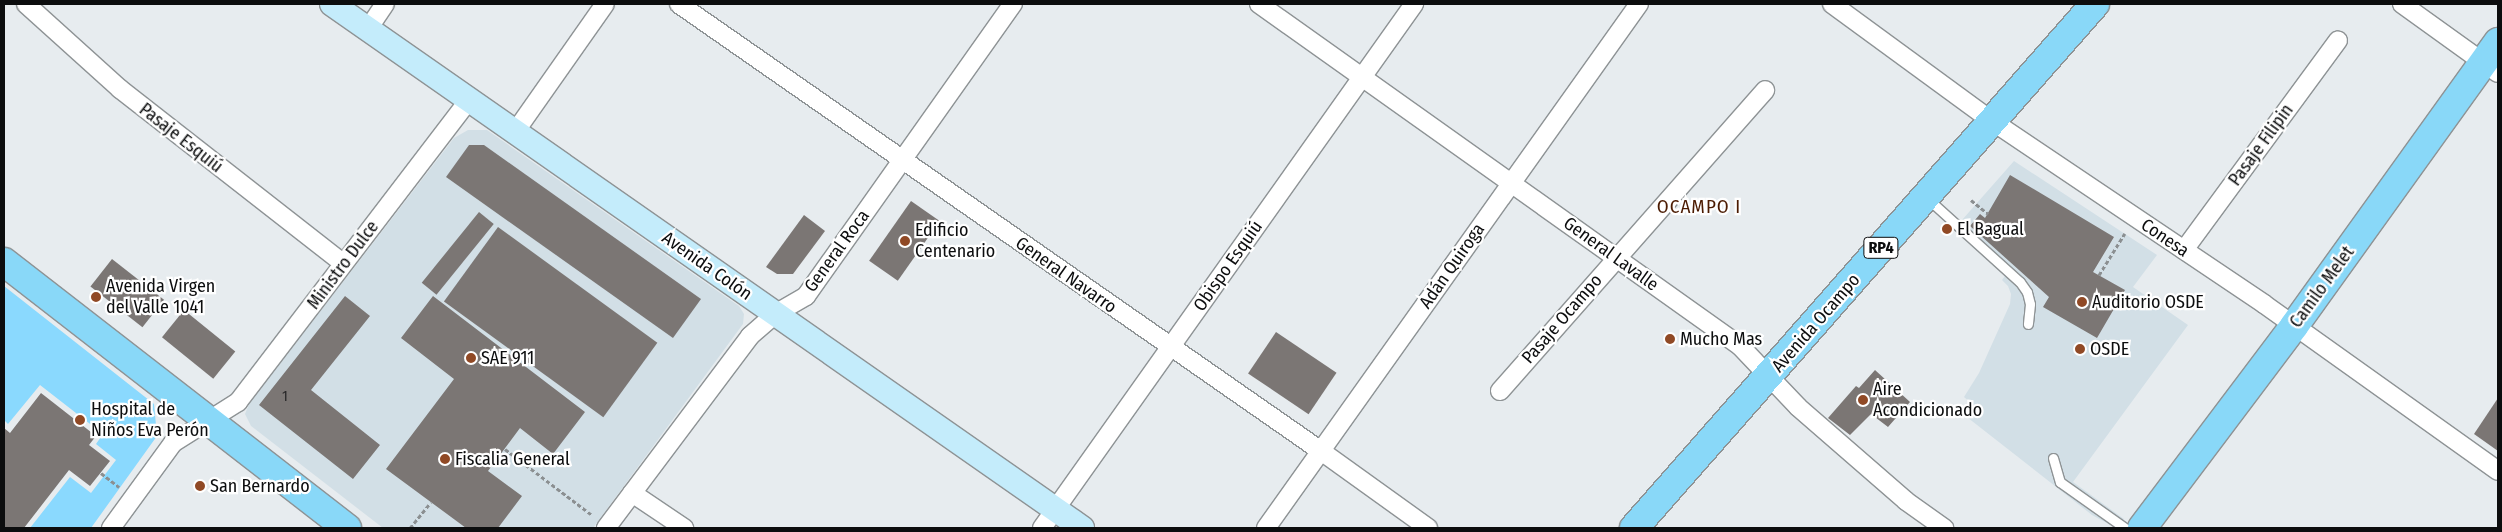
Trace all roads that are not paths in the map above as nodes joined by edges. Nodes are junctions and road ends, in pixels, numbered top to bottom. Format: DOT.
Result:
graph roads {
  1 [pos="26,4"];
  2 [pos="332,4"];
  3 [pos="385,4"];
  4 [pos="605,4"];
  5 [pos="679,4"];
  6 [pos="1013,4"];
  7 [pos="1259,4"];
  8 [pos="1414,4"];
  9 [pos="1639,4"];
  10 [pos="1832,4"];
  11 [pos="2095,4"];
  12 [pos="2402,4"];
  13 [pos="368,29"];
  14 [pos="2338,40"];
  15 [pos="2493,59"];
  16 [pos="1362,76"];
  17 [pos="1765,90"];
  18 [pos="469,100"];
  19 [pos="1992,121"];
  20 [pos="515,132"];
  21 [pos="901,160"];
  22 [pos="1511,182"];
  23 [pos="1925,197"];
  24 [pos="2184,250"];
  25 [pos="1616,257"];
  26 [pos="4,262"];
  27 [pos="343,263"];
  28 [pos="776,314"];
  29 [pos="2028,324"];
  30 [pos="2294,326"];
  31 [pos="1171,348"];
  32 [pos="1770,376"];
  33 [pos="1500,391"];
  34 [pos="208,421"];
  35 [pos="1321,451"];
  36 [pos="2053,458"];
  37 [pos="2498,471"];
  38 [pos="632,493"];
  39 [pos="1049,519"];
  40 [pos="111,528"];
  41 [pos="347,528"];
  42 [pos="606,528"];
  43 [pos="684,528"];
  44 [pos="1082,528"];
  45 [pos="1266,528"];
  46 [pos="1428,528"];
  47 [pos="1634,528"];
  48 [pos="1944,528"];
  49 [pos="2126,528"];
  50 [pos="2142,528"];
  1 -- 27 [label="street, Pasaje Esquiú"];
  2 -- 13 [label="street, Avenida Colón"];
  3 -- 13 [label="street"];
  4 -- 20 [label="street"];
  5 -- 21 [label="street, General Navarro"];
  6 -- 21 [label="street, General Roca"];
  7 -- 16 [label="street, General Lavalle"];
  8 -- 16 [label="street, Obispo Esquiú"];
  9 -- 22 [label="street, Adán Quiroga"];
  10 -- 19 [label="street, Conesa"];
  11 -- 19 [label="main road, Avenida Ocampo / RP4"];
  12 -- 15 [label="street"];
  13 -- 18 [label="street, Avenida Colón"];
  14 -- 24 [label="street, Pasaje Filipin"];
  15 -- 30 [label="main road, Camilo Melet"];
  16 -- 22 [label="street, General Lavalle"];
  16 -- 31 [label="street, Obispo Esquiú"];
  17 -- 25 [label="street, Pasaje Ocampo"];
  18 -- 20 [label="street, Avenida Colón"];
  18 -- 27 [label="street, Ministro Dulce"];
  19 -- 23 [label="main road, Avenida Ocampo / RP4"];
  19 -- 24 [label="street, Conesa"];
  20 -- 28 [label="street, Avenida Colón"];
  21 -- 28 [label="street, General Roca"];
  21 -- 31 [label="street, General Navarro"];
  22 -- 25 [label="street, General Lavalle"];
  22 -- 35 [label="street, Adán Quiroga"];
  23 -- 29 [label="lane"];
  23 -- 32 [label="main road, Avenida Ocampo / RP4"];
  24 -- 30 [label="street, Conesa"];
  25 -- 32 [label="street, General Lavalle"];
  25 -- 33 [label="street, Pasaje Ocampo"];
  26 -- 34 [label="main road"];
  27 -- 34 [label="street, Ministro Dulce"];
  28 -- 38 [label="street, General Roca"];
  28 -- 39 [label="street, Avenida Colón"];
  30 -- 37 [label="street, Conesa"];
  30 -- 50 [label="main road, Camilo Melet"];
  31 -- 35 [label="street, General Navarro"];
  31 -- 39 [label="street, Obispo Esquiú"];
  32 -- 47 [label="main road, Avenida Ocampo / RP4"];
  32 -- 48 [label="street, General Lavalle"];
  34 -- 40 [label="street, Ministro Dulce"];
  34 -- 41 [label="main road"];
  35 -- 45 [label="street, Adán Quiroga"];
  35 -- 46 [label="street, General Navarro"];
  36 -- 49 [label="lane"];
  38 -- 42 [label="street, General Roca"];
  38 -- 43 [label="street"];
  39 -- 44 [label="street, Avenida Colón"];
}
